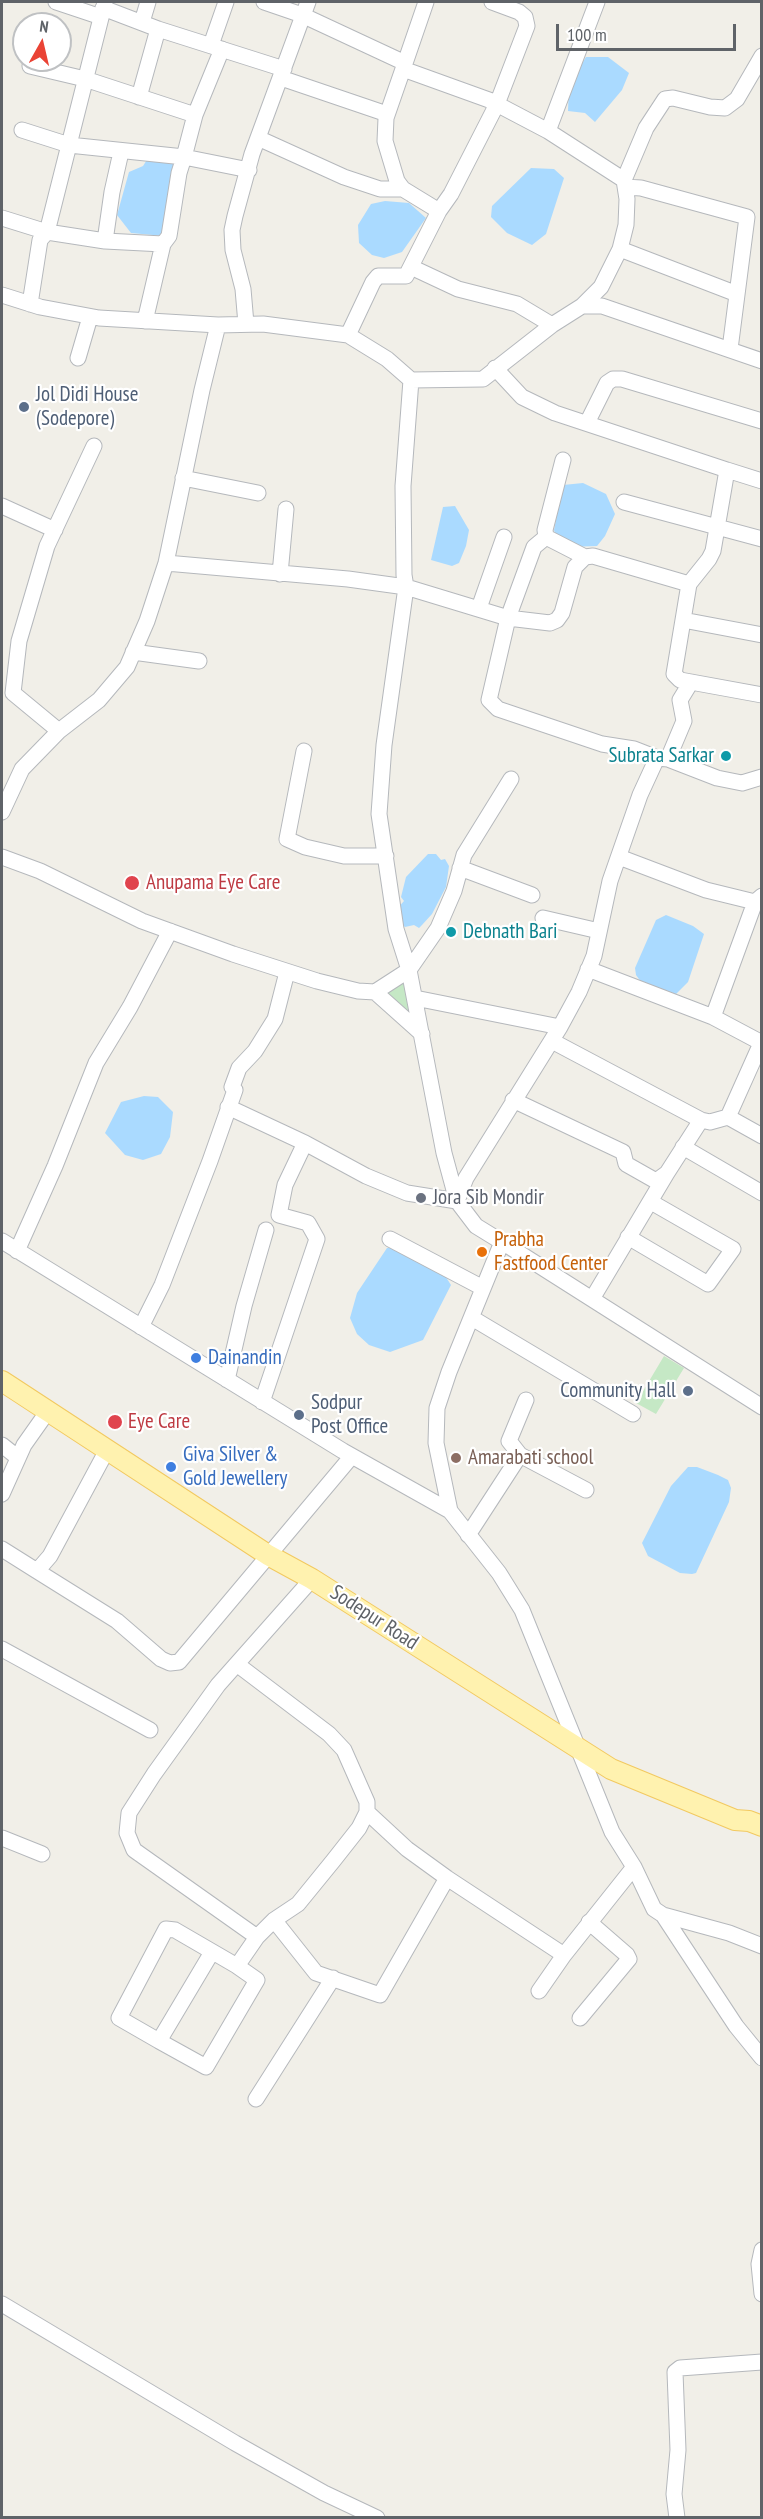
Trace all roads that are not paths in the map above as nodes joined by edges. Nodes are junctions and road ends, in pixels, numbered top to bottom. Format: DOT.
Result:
graph roads {
  1 [pos="56,2"];
  2 [pos="148,2"];
  3 [pos="226,2"];
  4 [pos="264,2"];
  5 [pos="424,2"];
  6 [pos="492,2"];
  7 [pos="597,2"];
  8 [pos="305,8"];
  9 [pos="103,9"];
  10 [pos="142,22"];
  11 [pos="158,29"];
  12 [pos="216,47"];
  13 [pos="762,56"];
  14 [pos="404,66"];
  15 [pos="55,72"];
  16 [pos="282,74"];
  17 [pos="85,79"];
  18 [pos="140,97"];
  19 [pos="497,104"];
  20 [pos="387,114"];
  21 [pos="195,115"];
  22 [pos="22,130"];
  23 [pos="548,130"];
  24 [pos="258,138"];
  25 [pos="69,145"];
  26 [pos="121,152"];
  27 [pos="184,158"];
  28 [pos="249,170"];
  29 [pos="625,183"];
  30 [pos="403,189"];
  31 [pos="439,212"];
  32 [pos="2,218"];
  33 [pos="47,232"];
  34 [pos="105,241"];
  35 [pos="163,244"];
  36 [pos="620,249"];
  37 [pos="411,267"];
  38 [pos="2,294"];
  39 [pos="737,294"];
  40 [pos="30,304"];
  41 [pos="582,306"];
  42 [pos="90,317"];
  43 [pos="145,321"];
  44 [pos="246,324"];
  45 [pos="218,325"];
  46 [pos="552,325"];
  47 [pos="348,335"];
  48 [pos="730,349"];
  49 [pos="78,358"];
  50 [pos="762,361"];
  51 [pos="495,368"];
  52 [pos="411,380"];
  53 [pos="762,420"];
  54 [pos="587,423"];
  55 [pos="94,446"];
  56 [pos="563,460"];
  57 [pos="727,470"];
  58 [pos="183,478"];
  59 [pos="761,479"];
  60 [pos="258,493"];
  61 [pos="624,502"];
  62 [pos="2,506"];
  63 [pos="286,509"];
  64 [pos="717,526"];
  65 [pos="55,530"];
  66 [pos="504,537"];
  67 [pos="546,537"];
  68 [pos="762,539"];
  69 [pos="585,557"];
  70 [pos="166,563"];
  71 [pos="280,574"];
  72 [pos="689,584"];
  73 [pos="406,587"];
  74 [pos="479,608"];
  75 [pos="508,618"];
  76 [pos="683,620"];
  77 [pos="762,634"];
  78 [pos="134,652"];
  79 [pos="199,661"];
  80 [pos="691,682"];
  81 [pos="762,695"];
  82 [pos="59,731"];
  83 [pos="304,751"];
  84 [pos="662,758"];
  85 [pos="762,777"];
  86 [pos="511,779"];
  87 [pos="2,812"];
  88 [pos="386,856"];
  89 [pos="2,857"];
  90 [pos="620,857"];
  91 [pos="460,868"];
  92 [pos="532,895"];
  93 [pos="758,899"];
  94 [pos="543,918"];
  95 [pos="599,930"];
  96 [pos="170,931"];
  97 [pos="588,969"];
  98 [pos="409,970"];
  99 [pos="286,972"];
  100 [pos="375,992"];
  101 [pos="415,998"];
  102 [pos="713,1017"];
  103 [pos="560,1028"];
  104 [pos="422,1034"];
  105 [pos="552,1041"];
  106 [pos="761,1042"];
  107 [pos="513,1100"];
  108 [pos="228,1107"];
  109 [pos="728,1117"];
  110 [pos="701,1120"];
  111 [pos="762,1136"];
  112 [pos="305,1143"];
  113 [pos="683,1147"];
  114 [pos="667,1173"];
  115 [pos="762,1193"];
  116 [pos="457,1201"];
  117 [pos="651,1202"];
  118 [pos="266,1230"];
  119 [pos="628,1236"];
  120 [pos="390,1239"];
  121 [pos="2,1241"];
  122 [pos="502,1242"];
  123 [pos="17,1251"];
  124 [pos="483,1288"];
  125 [pos="592,1299"];
  126 [pos="472,1318"];
  127 [pos="141,1327"];
  128 [pos="226,1380"];
  129 [pos="2,1384"];
  130 [pos="526,1400"];
  131 [pos="262,1402"];
  132 [pos="762,1407"];
  133 [pos="48,1411"];
  134 [pos="633,1414"];
  135 [pos="2,1445"];
  136 [pos="107,1450"];
  137 [pos="520,1455"];
  138 [pos="352,1456"];
  139 [pos="17,1457"];
  140 [pos="586,1490"];
  141 [pos="2,1494"];
  142 [pos="450,1511"];
  143 [pos="468,1535"];
  144 [pos="2,1550"];
  145 [pos="268,1555"];
  146 [pos="37,1571"];
  147 [pos="312,1579"];
  148 [pos="2,1649"];
  149 [pos="238,1665"];
  150 [pos="150,1730"];
  151 [pos="579,1749"];
  152 [pos="367,1812"];
  153 [pos="735,1820"];
  154 [pos="762,1827"];
  155 [pos="2,1838"];
  156 [pos="762,1840"];
  157 [pos="42,1854"];
  158 [pos="634,1867"];
  159 [pos="447,1878"];
  160 [pos="663,1915"];
  161 [pos="274,1920"];
  162 [pos="589,1922"];
  163 [pos="257,1937"];
  164 [pos="762,1946"];
  165 [pos="212,1952"];
  166 [pos="564,1955"];
  167 [pos="237,1966"];
  168 [pos="333,1978"];
  169 [pos="539,1991"];
  170 [pos="580,2018"];
  171 [pos="159,2041"];
  172 [pos="762,2058"];
  173 [pos="256,2099"];
  174 [pos="762,2250"];
  175 [pos="762,2294"];
  176 [pos="2,2304"];
  177 [pos="762,2362"];
  178 [pos="377,2517"];
  179 [pos="677,2517"];
  1 -- 9 [label="street"];
  2 -- 10 [label="street"];
  3 -- 12 [label="street"];
  4 -- 8 [label="street"];
  5 -- 14 [label="street"];
  6 -- 19 [label="street"];
  7 -- 23 [label="street"];
  8 -- 14 [label="street"];
  8 -- 16 [label="street"];
  9 -- 10 [label="street"];
  9 -- 17 [label="street"];
  10 -- 11 [label="street"];
  11 -- 12 [label="street"];
  11 -- 18 [label="street"];
  12 -- 16 [label="street"];
  12 -- 21 [label="street"];
  13 -- 29 [label="street"];
  14 -- 19 [label="street"];
  14 -- 20 [label="street"];
  15 -- 17 [label="street"];
  16 -- 20 [label="street"];
  16 -- 24 [label="street"];
  17 -- 18 [label="street"];
  17 -- 25 [label="street"];
  18 -- 21 [label="street"];
  19 -- 23 [label="street"];
  19 -- 31 [label="street"];
  20 -- 30 [label="street"];
  21 -- 27 [label="street"];
  22 -- 25 [label="street"];
  23 -- 29 [label="street"];
  24 -- 28 [label="street"];
  24 -- 30 [label="street"];
  25 -- 26 [label="street"];
  25 -- 33 [label="street"];
  26 -- 27 [label="street"];
  26 -- 34 [label="street"];
  27 -- 28 [label="street"];
  27 -- 35 [label="street"];
  28 -- 44 [label="street"];
  29 -- 36 [label="street"];
  29 -- 39 [label="street"];
  30 -- 31 [label="street"];
  31 -- 37 [label="street"];
  32 -- 33 [label="street"];
  33 -- 34 [label="street"];
  33 -- 40 [label="street"];
  34 -- 35 [label="street"];
  35 -- 43 [label="street"];
  36 -- 39 [label="street"];
  36 -- 41 [label="street"];
  37 -- 46 [label="street"];
  37 -- 47 [label="street"];
  38 -- 40 [label="street"];
  39 -- 48 [label="street"];
  40 -- 42 [label="street"];
  41 -- 46 [label="street"];
  41 -- 48 [label="street"];
  42 -- 43 [label="street"];
  42 -- 49 [label="street"];
  43 -- 45 [label="street"];
  44 -- 45 [label="street"];
  44 -- 47 [label="street"];
  45 -- 58 [label="street"];
  46 -- 51 [label="street"];
  47 -- 52 [label="street"];
  48 -- 50 [label="street"];
  51 -- 52 [label="street"];
  51 -- 54 [label="street"];
  52 -- 73 [label="street"];
  53 -- 54 [label="street"];
  54 -- 57 [label="street"];
  55 -- 65 [label="street"];
  56 -- 67 [label="street"];
  57 -- 59 [label="street"];
  57 -- 64 [label="street"];
  58 -- 60 [label="street"];
  58 -- 70 [label="street"];
  61 -- 64 [label="street"];
  62 -- 65 [label="street"];
  63 -- 71 [label="street"];
  64 -- 68 [label="street"];
  64 -- 72 [label="street"];
  65 -- 82 [label="street"];
  66 -- 74 [label="street"];
  67 -- 69 [label="street"];
  67 -- 75 [label="street"];
  69 -- 72 [label="street"];
  69 -- 75 [label="street"];
  70 -- 71 [label="street"];
  70 -- 78 [label="street"];
  71 -- 73 [label="street"];
  72 -- 76 [label="street"];
  73 -- 74 [label="street"];
  73 -- 88 [label="street"];
  74 -- 75 [label="street"];
  75 -- 84 [label="street"];
  76 -- 77 [label="street"];
  76 -- 80 [label="street"];
  78 -- 79 [label="street"];
  78 -- 82 [label="street"];
  80 -- 81 [label="street"];
  80 -- 84 [label="street"];
  82 -- 87 [label="street"];
  83 -- 88 [label="street"];
  84 -- 85 [label="street"];
  84 -- 90 [label="street"];
  86 -- 91 [label="street"];
  88 -- 98 [label="street"];
  89 -- 96 [label="street"];
  90 -- 93 [label="street"];
  90 -- 95 [label="street"];
  91 -- 92 [label="street"];
  91 -- 98 [label="street"];
  93 -- 102 [label="street"];
  94 -- 95 [label="street"];
  95 -- 97 [label="street"];
  96 -- 99 [label="street"];
  96 -- 123 [label="street"];
  97 -- 102 [label="street"];
  97 -- 103 [label="street"];
  98 -- 100 [label="street"];
  98 -- 101 [label="street"];
  99 -- 100 [label="street"];
  99 -- 108 [label="street"];
  100 -- 104 [label="street"];
  101 -- 103 [label="street"];
  101 -- 104 [label="street"];
  102 -- 106 [label="street"];
  103 -- 105 [label="street"];
  104 -- 116 [label="street"];
  105 -- 107 [label="street"];
  105 -- 110 [label="street"];
  106 -- 109 [label="street"];
  107 -- 114 [label="street"];
  107 -- 116 [label="street"];
  108 -- 112 [label="street"];
  108 -- 127 [label="street"];
  109 -- 110 [label="street"];
  109 -- 111 [label="street"];
  110 -- 113 [label="street"];
  112 -- 116 [label="street"];
  112 -- 131 [label="street"];
  113 -- 114 [label="street"];
  113 -- 115 [label="street"];
  114 -- 117 [label="street"];
  116 -- 122 [label="street"];
  117 -- 119 [label="street"];
  117 -- 119 [label="street"];
  118 -- 128 [label="street"];
  119 -- 125 [label="street"];
  120 -- 124 [label="street"];
  121 -- 123 [label="street"];
  122 -- 124 [label="street"];
  122 -- 125 [label="street"];
  123 -- 127 [label="street"];
  124 -- 126 [label="street"];
  125 -- 132 [label="street"];
  126 -- 134 [label="street"];
  126 -- 142 [label="street"];
  127 -- 128 [label="street"];
  128 -- 131 [label="street"];
  129 -- 133 [label="main road, Sodepur Road"];
  130 -- 137 [label="street"];
  131 -- 138 [label="street"];
  133 -- 136 [label="main road, Sodepur Road"];
  133 -- 139 [label="street"];
  135 -- 139 [label="street"];
  136 -- 145 [label="main road, Sodepur Road"];
  136 -- 146 [label="street"];
  137 -- 140 [label="street"];
  137 -- 143 [label="street"];
  138 -- 142 [label="street"];
  138 -- 145 [label="street"];
  139 -- 141 [label="street"];
  142 -- 143 [label="street"];
  143 -- 151 [label="street"];
  144 -- 146 [label="street"];
  145 -- 146 [label="street"];
  145 -- 147 [label="main road, Sodepur Road"];
  147 -- 149 [label="street"];
  147 -- 151 [label="main road, Sodepur Road"];
  148 -- 150 [label="street"];
  149 -- 152 [label="street"];
  149 -- 163 [label="street"];
  151 -- 153 [label="main road, Sodepur Road"];
  151 -- 158 [label="street"];
  152 -- 159 [label="street"];
  152 -- 161 [label="street"];
  153 -- 154 [label="main road, Sodepur Road"];
  153 -- 156 [label="main road"];
  155 -- 157 [label="street"];
  158 -- 160 [label="street"];
  158 -- 162 [label="street"];
  159 -- 166 [label="street"];
  159 -- 168 [label="street"];
  160 -- 164 [label="street"];
  160 -- 172 [label="street"];
  161 -- 163 [label="street"];
  161 -- 168 [label="street"];
  162 -- 166 [label="street"];
  162 -- 170 [label="street"];
  163 -- 167 [label="street"];
  165 -- 167 [label="street"];
  165 -- 171 [label="street"];
  165 -- 171 [label="street"];
  166 -- 169 [label="street"];
  167 -- 171 [label="street"];
  168 -- 173 [label="street"];
  174 -- 175 [label="street"];
  176 -- 178 [label="street"];
  177 -- 179 [label="street"];
}
